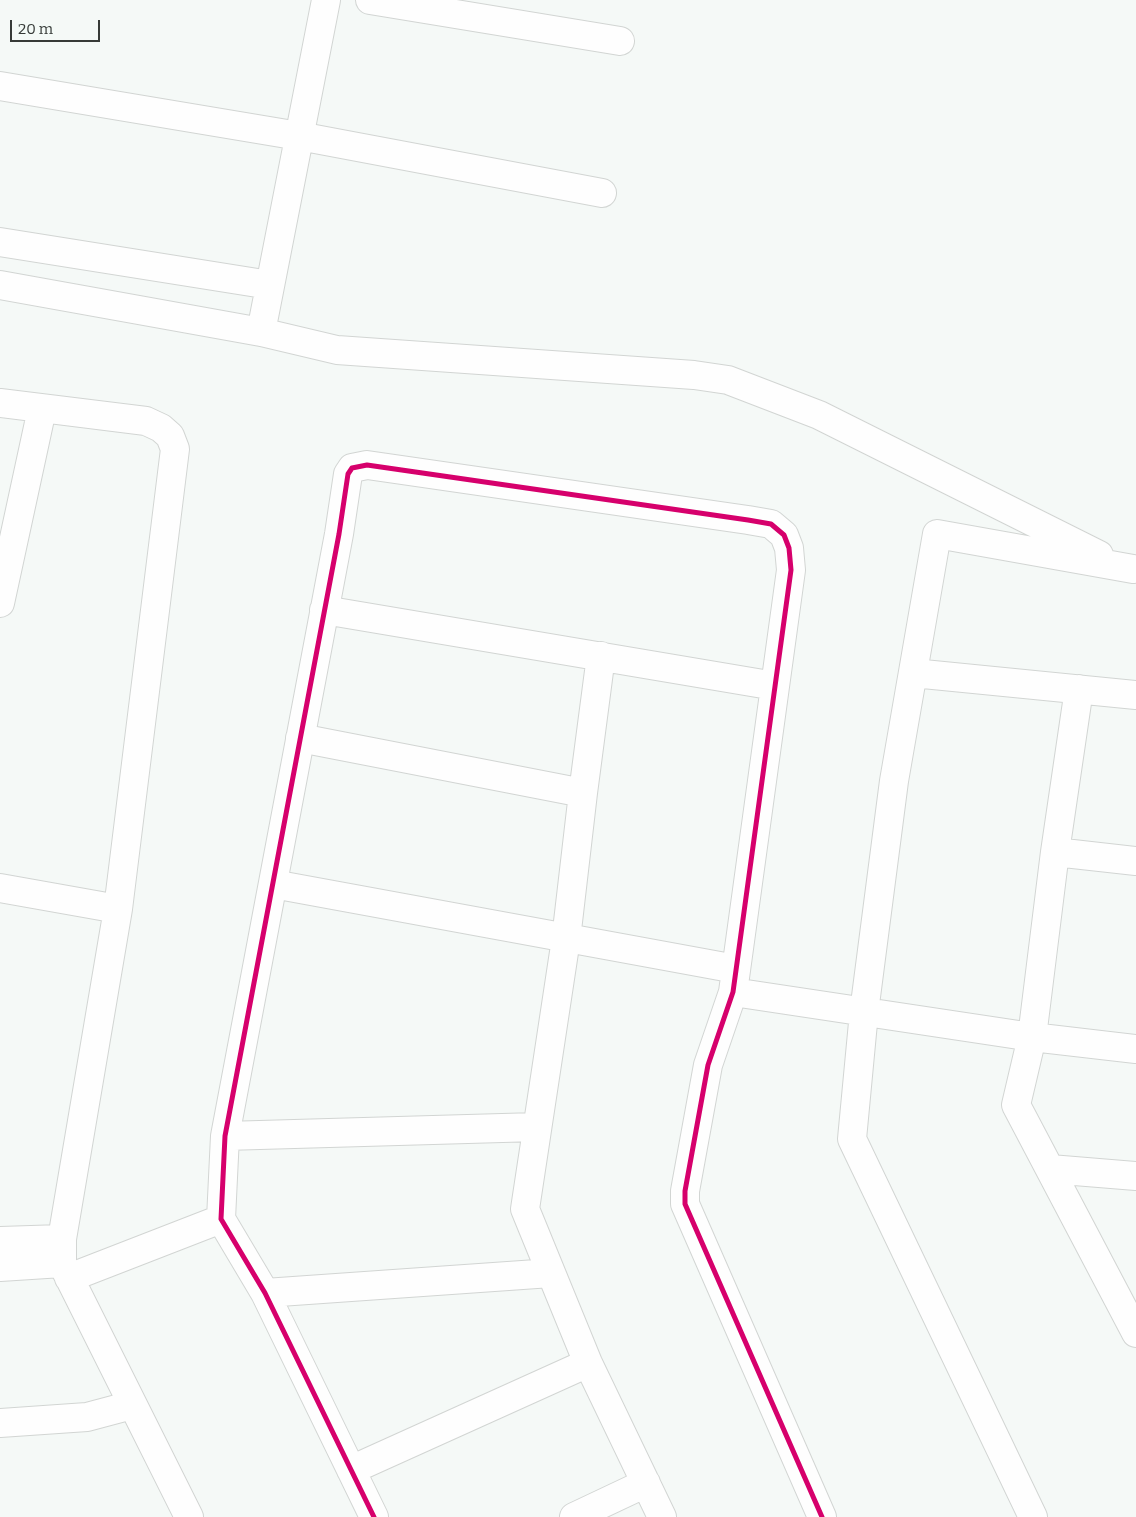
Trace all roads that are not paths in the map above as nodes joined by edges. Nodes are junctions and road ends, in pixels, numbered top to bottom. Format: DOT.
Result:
graph roads {
  1 [pos="326,0"];
  2 [pos="370,0"];
  3 [pos="620,41"];
  4 [pos="0,86"];
  5 [pos="299,136"];
  6 [pos="602,193"];
  7 [pos="0,242"];
  8 [pos="0,285"];
  9 [pos="270,285"];
  10 [pos="261,332"];
  11 [pos="0,403"];
  12 [pos="42,409"];
  13 [pos="1134,570"];
  14 [pos="0,603"];
  15 [pos="324,610"];
  16 [pos="602,656"];
  17 [pos="913,673"];
  18 [pos="775,686"];
  19 [pos="1080,689"];
  20 [pos="1136,695"];
  21 [pos="300,738"];
  22 [pos="583,793"];
  23 [pos="1055,852"];
  24 [pos="1136,861"];
  25 [pos="273,884"];
  26 [pos="0,888"];
  27 [pos="118,909"];
  28 [pos="566,939"];
  29 [pos="735,981"];
  30 [pos="864,1012"];
  31 [pos="1032,1037"];
  32 [pos="1136,1049"];
  33 [pos="537,1127"];
  34 [pos="225,1136"];
  35 [pos="1050,1170"];
  36 [pos="1136,1176"];
  37 [pos="221,1219"];
  38 [pos="0,1241"];
  39 [pos="64,1260"];
  40 [pos="0,1267"];
  41 [pos="551,1273"];
  42 [pos="265,1293"];
  43 [pos="1136,1333"];
  44 [pos="588,1362"];
  45 [pos="132,1405"];
  46 [pos="0,1423"];
  47 [pos="351,1470"];
  48 [pos="646,1484"];
  49 [pos="189,1517"];
  50 [pos="374,1517"];
  51 [pos="574,1517"];
  52 [pos="662,1517"];
  53 [pos="822,1517"];
  54 [pos="1033,1517"];
  1 -- 5 [label="street"];
  2 -- 3 [label="street"];
  4 -- 5 [label="street"];
  5 -- 6 [label="street"];
  5 -- 9 [label="street"];
  7 -- 9 [label="street"];
  8 -- 10 [label="street"];
  9 -- 10 [label="street"];
  10 -- 13 [label="street"];
  11 -- 12 [label="street"];
  12 -- 14 [label="street"];
  12 -- 27 [label="street"];
  13 -- 17 [label="street"];
  15 -- 16 [label="street"];
  15 -- 18 [label="street"];
  15 -- 21 [label="street"];
  16 -- 18 [label="street"];
  16 -- 22 [label="street"];
  17 -- 19 [label="street"];
  17 -- 30 [label="street"];
  18 -- 29 [label="street"];
  19 -- 20 [label="street"];
  19 -- 23 [label="street"];
  21 -- 22 [label="street"];
  21 -- 25 [label="street"];
  22 -- 28 [label="street"];
  23 -- 24 [label="street"];
  23 -- 31 [label="street"];
  25 -- 28 [label="street"];
  25 -- 34 [label="street"];
  26 -- 27 [label="street"];
  27 -- 39 [label="street"];
  28 -- 29 [label="street"];
  28 -- 33 [label="street"];
  29 -- 30 [label="street"];
  29 -- 53 [label="street"];
  30 -- 31 [label="street"];
  30 -- 54 [label="street"];
  31 -- 32 [label="street"];
  31 -- 35 [label="street"];
  33 -- 34 [label="street"];
  33 -- 41 [label="street"];
  34 -- 37 [label="street"];
  35 -- 36 [label="street"];
  35 -- 43 [label="street"];
  37 -- 39 [label="street"];
  37 -- 42 [label="street"];
  38 -- 39 [label="street"];
  39 -- 40 [label="street"];
  39 -- 45 [label="street"];
  41 -- 42 [label="street"];
  41 -- 44 [label="street"];
  42 -- 47 [label="street"];
  44 -- 47 [label="street"];
  44 -- 48 [label="street"];
  45 -- 46 [label="street"];
  45 -- 49 [label="street"];
  47 -- 50 [label="street"];
  48 -- 51 [label="street"];
  48 -- 52 [label="street"];
}
